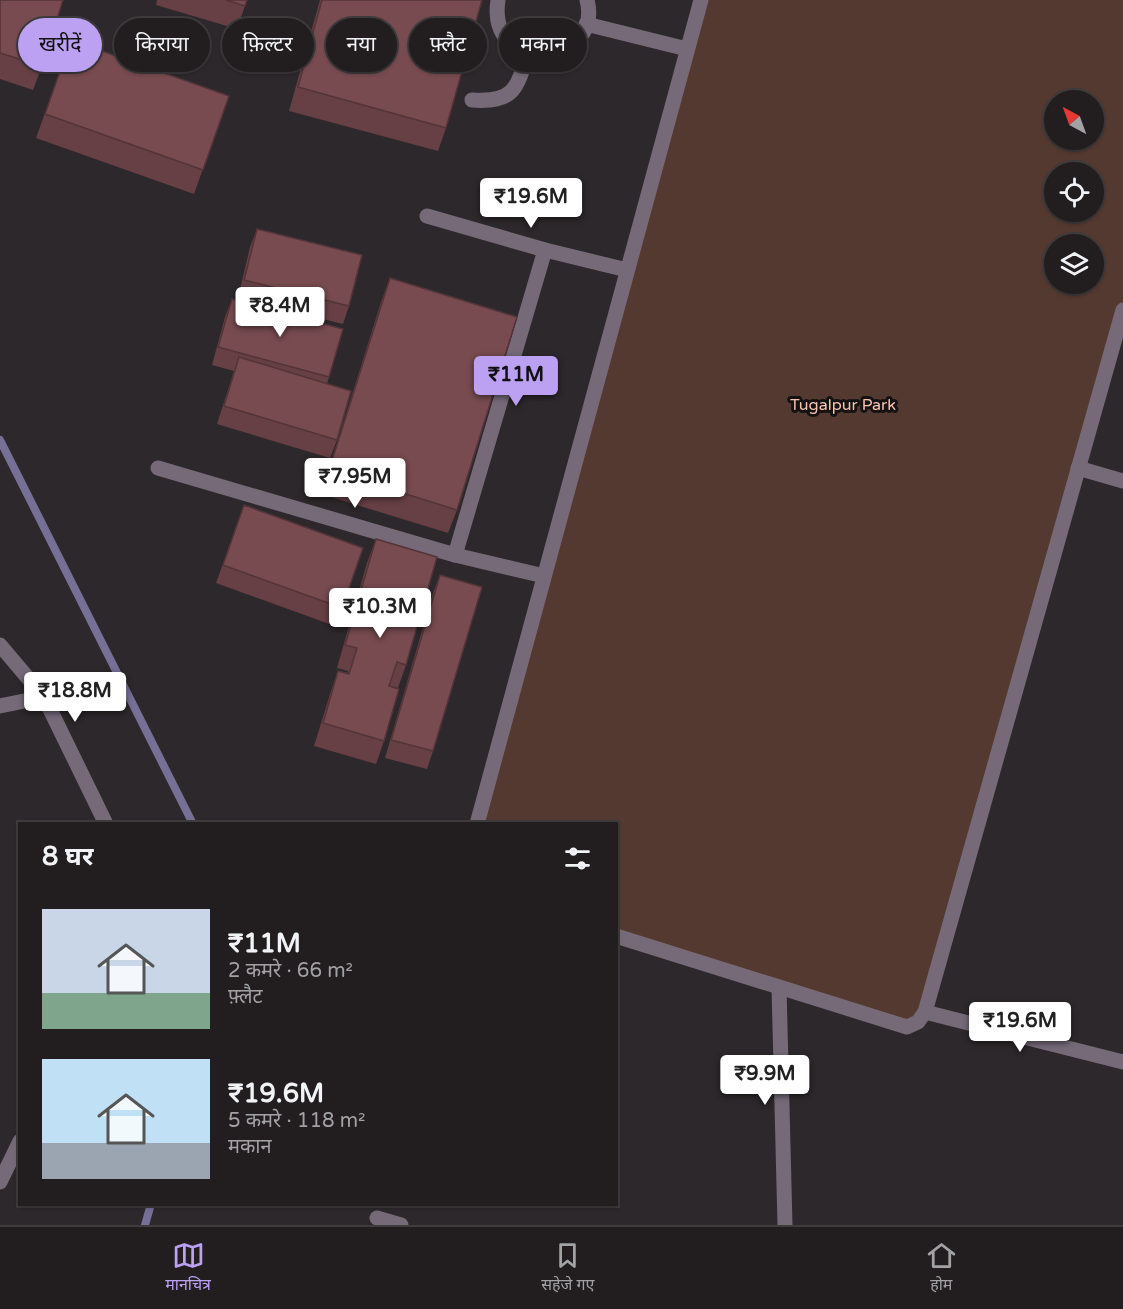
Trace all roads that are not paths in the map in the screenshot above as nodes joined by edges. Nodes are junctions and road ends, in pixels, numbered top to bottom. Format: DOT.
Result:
graph roads {
  1 [pos="498,0"];
  2 [pos="587,0"];
  3 [pos="701,0"];
  4 [pos="586,18"];
  5 [pos="587,24"];
  6 [pos="499,25"];
  7 [pos="687,49"];
  8 [pos="523,72"];
  9 [pos="472,100"];
  10 [pos="427,216"];
  11 [pos="545,250"];
  12 [pos="627,270"];
  13 [pos="1123,310"];
  14 [pos="158,468"];
  15 [pos="1078,468"];
  16 [pos="1123,481"];
  17 [pos="455,555"];
  18 [pos="544,576"];
  19 [pos="0,645"];
  20 [pos="44,697"];
  21 [pos="0,706"];
  22 [pos="105,822"];
  23 [pos="478,822"];
  24 [pos="618,937"];
  25 [pos="778,987"];
  26 [pos="925,1012"];
  27 [pos="1123,1062"];
  28 [pos="18,1145"];
  29 [pos="0,1182"];
  30 [pos="376,1218"];
  31 [pos="400,1225"];
  32 [pos="784,1225"];
  1 -- 6 [label="street"];
  2 -- 4 [label="street"];
  3 -- 7 [label="street"];
  5 -- 7 [label="street"];
  7 -- 12 [label="street"];
  8 -- 9 [label="street"];
  10 -- 11 [label="street"];
  11 -- 12 [label="street"];
  11 -- 17 [label="street"];
  12 -- 18 [label="street"];
  13 -- 15 [label="street"];
  14 -- 17 [label="street"];
  15 -- 16 [label="street"];
  15 -- 26 [label="street"];
  17 -- 18 [label="street"];
  18 -- 23 [label="street"];
  19 -- 20 [label="street"];
  20 -- 21 [label="street"];
  20 -- 22 [label="street"];
  24 -- 25 [label="street"];
  25 -- 26 [label="street"];
  25 -- 32 [label="street"];
  26 -- 27 [label="street"];
  28 -- 29 [label="street"];
  30 -- 31 [label="street"];
}
